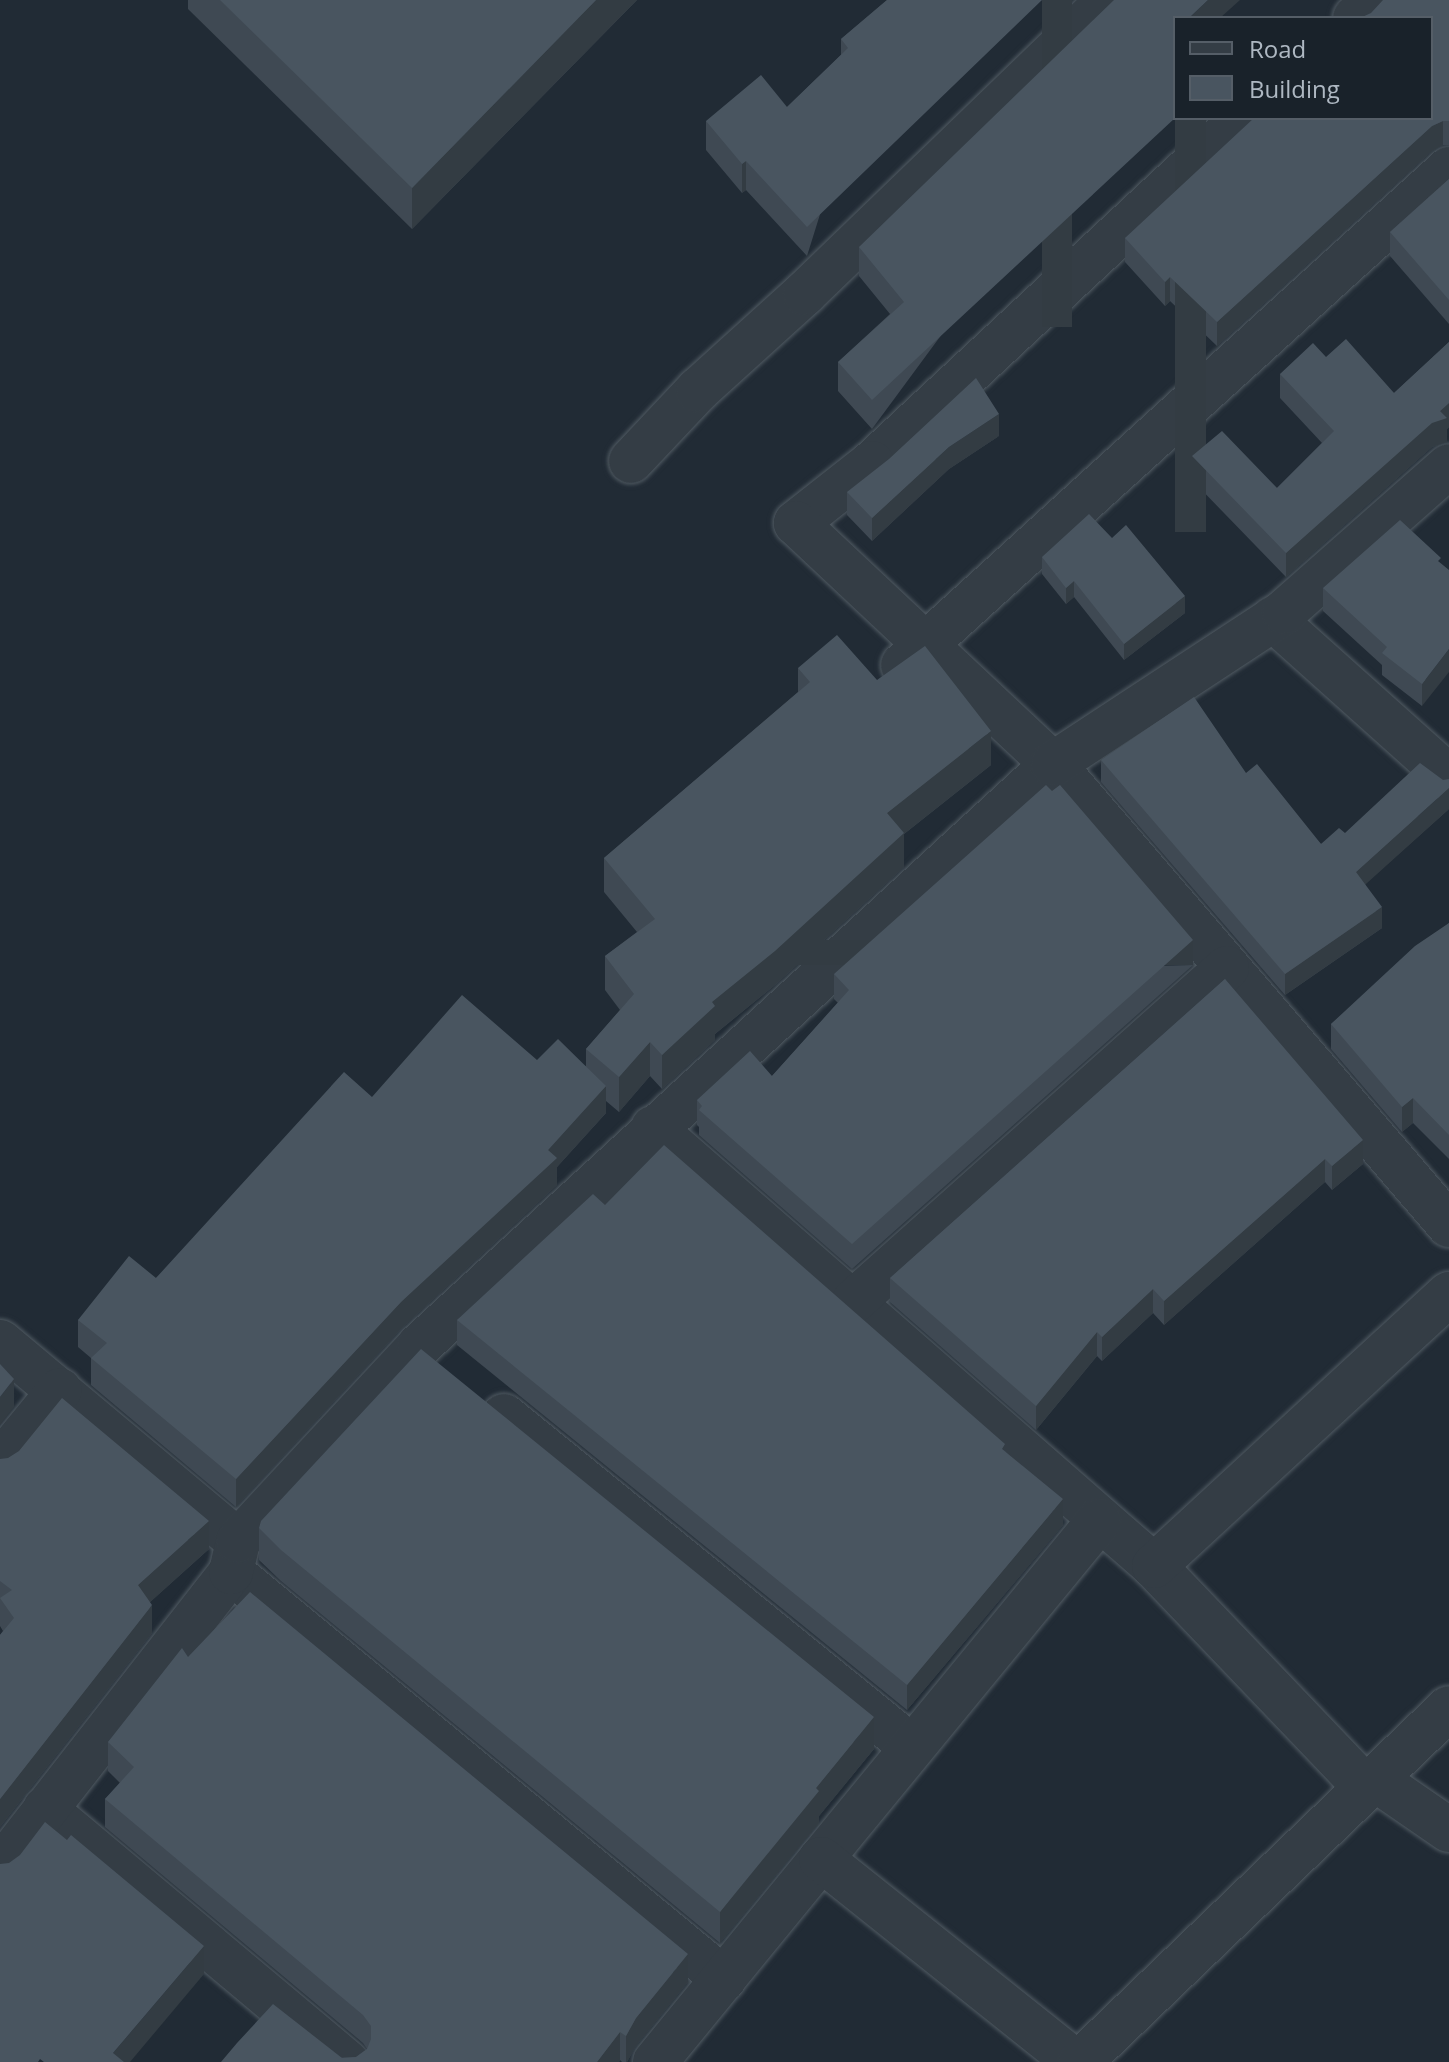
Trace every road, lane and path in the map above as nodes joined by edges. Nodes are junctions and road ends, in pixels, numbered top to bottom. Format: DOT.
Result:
graph roads {
  1 [pos="1108,0"];
  2 [pos="1375,0"];
  3 [pos="1357,16"];
  4 [pos="1241,120"];
  5 [pos="1449,169"];
  6 [pos="631,461"];
  7 [pos="1449,466"];
  8 [pos="1273,619"];
  9 [pos="924,645"];
  10 [pos="891,677"];
  11 [pos="1053,764"];
  12 [pos="1449,777"];
  13 [pos="1227,968"];
  14 [pos="653,1128"];
  15 [pos="1449,1225"];
  16 [pos="1449,1294"];
  17 [pos="854,1301"];
  18 [pos="0,1342"];
  19 [pos="419,1346"];
  20 [pos="60,1390"];
  21 [pos="0,1463"];
  22 [pos="1099,1520"];
  23 [pos="234,1557"];
  24 [pos="1154,1566"];
  25 [pos="1449,1708"];
  26 [pos="912,1747"];
  27 [pos="1371,1784"];
  28 [pos="45,1809"];
  29 [pos="1449,1830"];
  30 [pos="821,1859"];
  31 [pos="0,1868"];
  32 [pos="724,1979"];
  33 [pos="347,2062"];
  34 [pos="655,2062"];
  35 [pos="1077,2062"];
  1 -- 6 [label="street"];
  2 -- 3 [label="street"];
  4 -- 9 [label="street"];
  5 -- 9 [label="street"];
  7 -- 8 [label="street"];
  8 -- 11 [label="street"];
  8 -- 12 [label="street"];
  9 -- 10 [label="street"];
  9 -- 11 [label="street"];
  11 -- 13 [label="street"];
  11 -- 14 [label="street"];
  13 -- 15 [label="street"];
  13 -- 17 [label="street"];
  14 -- 17 [label="street"];
  14 -- 19 [label="street"];
  16 -- 24 [label="street"];
  17 -- 22 [label="street"];
  18 -- 20 [label="street"];
  19 -- 23 [label="street"];
  19 -- 26 [label="street"];
  20 -- 21 [label="street"];
  20 -- 23 [label="street"];
  22 -- 24 [label="street"];
  22 -- 26 [label="street"];
  23 -- 28 [label="street"];
  23 -- 32 [label="street"];
  24 -- 27 [label="street"];
  25 -- 27 [label="street"];
  26 -- 30 [label="street"];
  27 -- 29 [label="street"];
  27 -- 35 [label="street"];
  28 -- 31 [label="street"];
  28 -- 33 [label="street"];
  30 -- 32 [label="street"];
  30 -- 35 [label="street"];
  32 -- 34 [label="street"];
}
